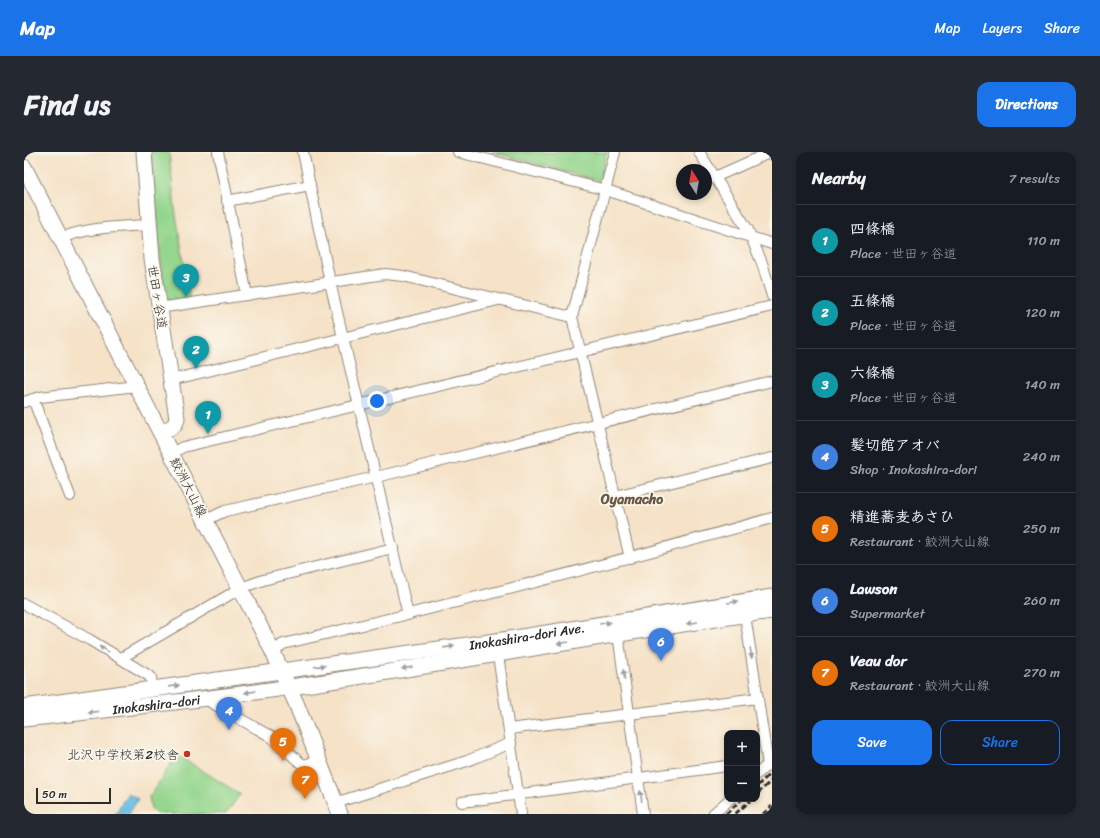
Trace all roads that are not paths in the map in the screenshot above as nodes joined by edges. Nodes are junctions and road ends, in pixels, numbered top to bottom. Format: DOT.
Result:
graph roads {
  1 [pos="144,152"];
  2 [pos="218,152"];
  3 [pos="303,152"];
  4 [pos="458,152"];
  5 [pos="615,152"];
  6 [pos="699,152"];
  7 [pos="771,152"];
  8 [pos="24,167"];
  9 [pos="715,177"];
  10 [pos="310,185"];
  11 [pos="606,190"];
  12 [pos="227,201"];
  13 [pos="149,225"];
  14 [pos="751,237"];
  15 [pos="61,238"];
  16 [pos="772,244"];
  17 [pos="330,282"];
  18 [pos="247,295"];
  19 [pos="772,296"];
  20 [pos="500,300"];
  21 [pos="772,306"];
  22 [pos="159,308"];
  23 [pos="572,317"];
  24 [pos="343,338"];
  25 [pos="581,352"];
  26 [pos="171,380"];
  27 [pos="772,381"];
  28 [pos="138,386"];
  29 [pos="28,401"];
  30 [pos="359,406"];
  31 [pos="598,423"];
  32 [pos="161,432"];
  33 [pos="172,454"];
  34 [pos="772,458"];
  35 [pos="376,477"];
  36 [pos="70,496"];
  37 [pos="615,496"];
  38 [pos="772,518"];
  39 [pos="206,520"];
  40 [pos="393,548"];
  41 [pos="630,558"];
  42 [pos="241,588"];
  43 [pos="772,597"];
  44 [pos="24,604"];
  45 [pos="772,611"];
  46 [pos="745,614"];
  47 [pos="408,615"];
  48 [pos="618,634"];
  49 [pos="497,647"];
  50 [pos="273,653"];
  51 [pos="121,658"];
  52 [pos="282,671"];
  53 [pos="288,687"];
  54 [pos="152,689"];
  55 [pos="758,698"];
  56 [pos="205,699"];
  57 [pos="24,707"];
  58 [pos="629,714"];
  59 [pos="24,719"];
  60 [pos="509,729"];
  61 [pos="511,743"];
  62 [pos="318,761"];
  63 [pos="760,762"];
  64 [pos="770,763"];
  65 [pos="724,766"];
  66 [pos="760,771"];
  67 [pos="638,778"];
  68 [pos="518,794"];
  69 [pos="462,802"];
  70 [pos="727,802"];
  71 [pos="338,809"];
  72 [pos="521,814"];
  73 [pos="643,814"];
  74 [pos="713,814"];
  1 -- 13 [label="main road, 世田ヶ谷道"];
  2 -- 12 [label="street"];
  3 -- 10 [label="street"];
  4 -- 11 [label="street"];
  5 -- 11 [label="street"];
  6 -- 9 [label="street"];
  7 -- 9 [label="street"];
  8 -- 15 [label="main road, 鮫洲大山線"];
  9 -- 14 [label="street"];
  10 -- 12 [label="street"];
  10 -- 17 [label="street"];
  11 -- 14 [label="street"];
  11 -- 23 [label="street"];
  12 -- 18 [label="street"];
  13 -- 15 [label="street"];
  13 -- 22 [label="main road, 世田ヶ谷道"];
  14 -- 16 [label="street"];
  14 -- 19 [label="street"];
  15 -- 28 [label="main road, 鮫洲大山線"];
  17 -- 18 [label="street"];
  17 -- 20 [label="street"];
  17 -- 24 [label="street"];
  18 -- 22 [label="street"];
  20 -- 23 [label="street"];
  20 -- 24 [label="street"];
  21 -- 25 [label="street"];
  22 -- 26 [label="main road, 世田ヶ谷道"];
  23 -- 25 [label="street"];
  24 -- 26 [label="street"];
  24 -- 30 [label="street"];
  25 -- 30 [label="street"];
  25 -- 31 [label="street"];
  26 -- 32 [label="main road, 世田ヶ谷道"];
  27 -- 31 [label="street"];
  28 -- 29 [label="street"];
  28 -- 32 [label="main road, 鮫洲大山線"];
  29 -- 36 [label="street"];
  30 -- 33 [label="street"];
  30 -- 35 [label="street"];
  31 -- 35 [label="street"];
  31 -- 37 [label="street"];
  32 -- 33 [label="main road, 鮫洲大山線"];
  33 -- 39 [label="main road, 鮫洲大山線"];
  34 -- 37 [label="street"];
  35 -- 39 [label="street"];
  35 -- 40 [label="street"];
  37 -- 41 [label="street"];
  38 -- 41 [label="street"];
  39 -- 42 [label="main road, 鮫洲大山線"];
  40 -- 42 [label="street"];
  40 -- 47 [label="street"];
  41 -- 47 [label="street"];
  42 -- 50 [label="main road, 鮫洲大山線"];
  42 -- 51 [label="street"];
  49 -- 43 [label="main road, Inokashira-dori Ave., one-way"];
  51 -- 44 [label="street, one-way"];
  45 -- 46 [label="main road, Inokashira-dori Ave."];
  46 -- 48 [label="main road, Inokashira-dori Ave., one-way"];
  46 -- 55 [label="street, one-way"];
  47 -- 50 [label="street"];
  48 -- 49 [label="main road, Inokashira-dori Ave., one-way"];
  58 -- 48 [label="street, one-way"];
  52 -- 49 [label="main road, Inokashira-dori Ave., one-way"];
  49 -- 53 [label="main road, Inokashira-dori Ave., one-way"];
  49 -- 60 [label="street"];
  50 -- 52 [label="main road, 鮫洲大山線"];
  51 -- 54 [label="street"];
  52 -- 53 [label="main road, 鮫洲大山線"];
  54 -- 52 [label="main road, Inokashira-dori, one-way"];
  53 -- 56 [label="main road, Inokashira-dori, one-way"];
  53 -- 62 [label="main road, 鮫洲大山線"];
  54 -- 57 [label="main road, Inokashira-dori"];
  55 -- 58 [label="street"];
  55 -- 64 [label="street"];
  56 -- 59 [label="main road, Inokashira-dori, one-way"];
  56 -- 62 [label="street"];
  58 -- 60 [label="street"];
  58 -- 67 [label="street"];
  60 -- 61 [label="street"];
  61 -- 68 [label="street"];
  61 -- 71 [label="street"];
  62 -- 71 [label="main road, 鮫洲大山線"];
  63 -- 64 [label="street"];
  64 -- 66 [label="street"];
  65 -- 67 [label="street"];
  67 -- 68 [label="street"];
  73 -- 67 [label="street, one-way"];
  68 -- 69 [label="street"];
  68 -- 72 [label="street"];
  70 -- 74 [label="street"];
}
